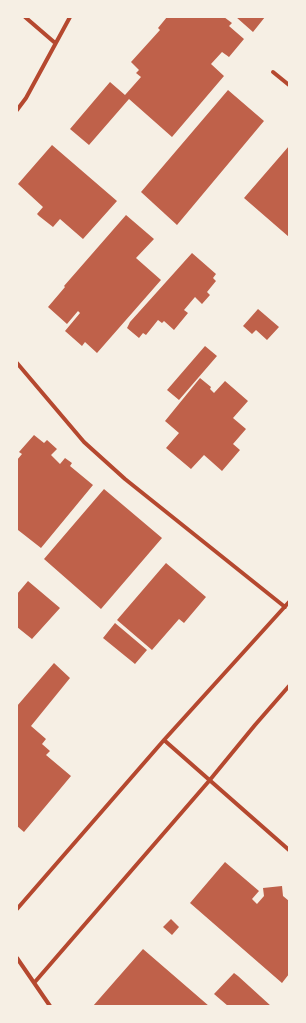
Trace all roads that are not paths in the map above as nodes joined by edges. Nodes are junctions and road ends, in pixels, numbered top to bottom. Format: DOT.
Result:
graph roads {
  1 [pos="25,17"];
  2 [pos="70,17"];
  3 [pos="54,42"];
  4 [pos="273,72"];
  5 [pos="289,85"];
  6 [pos="17,110"];
  7 [pos="17,363"];
  8 [pos="289,602"];
  9 [pos="284,607"];
  10 [pos="289,686"];
  11 [pos="164,740"];
  12 [pos="209,782"];
  13 [pos="289,850"];
  14 [pos="17,908"];
  15 [pos="17,958"];
  16 [pos="34,983"];
  17 [pos="50,1006"];
  1 -- 3 [label="street"];
  2 -- 3 [label="street"];
  3 -- 6 [label="street"];
  4 -- 5 [label="street"];
  7 -- 9 [label="street"];
  8 -- 9 [label="street"];
  9 -- 11 [label="street"];
  10 -- 12 [label="street"];
  11 -- 12 [label="street"];
  11 -- 14 [label="street"];
  12 -- 13 [label="street"];
  12 -- 16 [label="street"];
  15 -- 16 [label="street"];
  16 -- 17 [label="street"];
}
